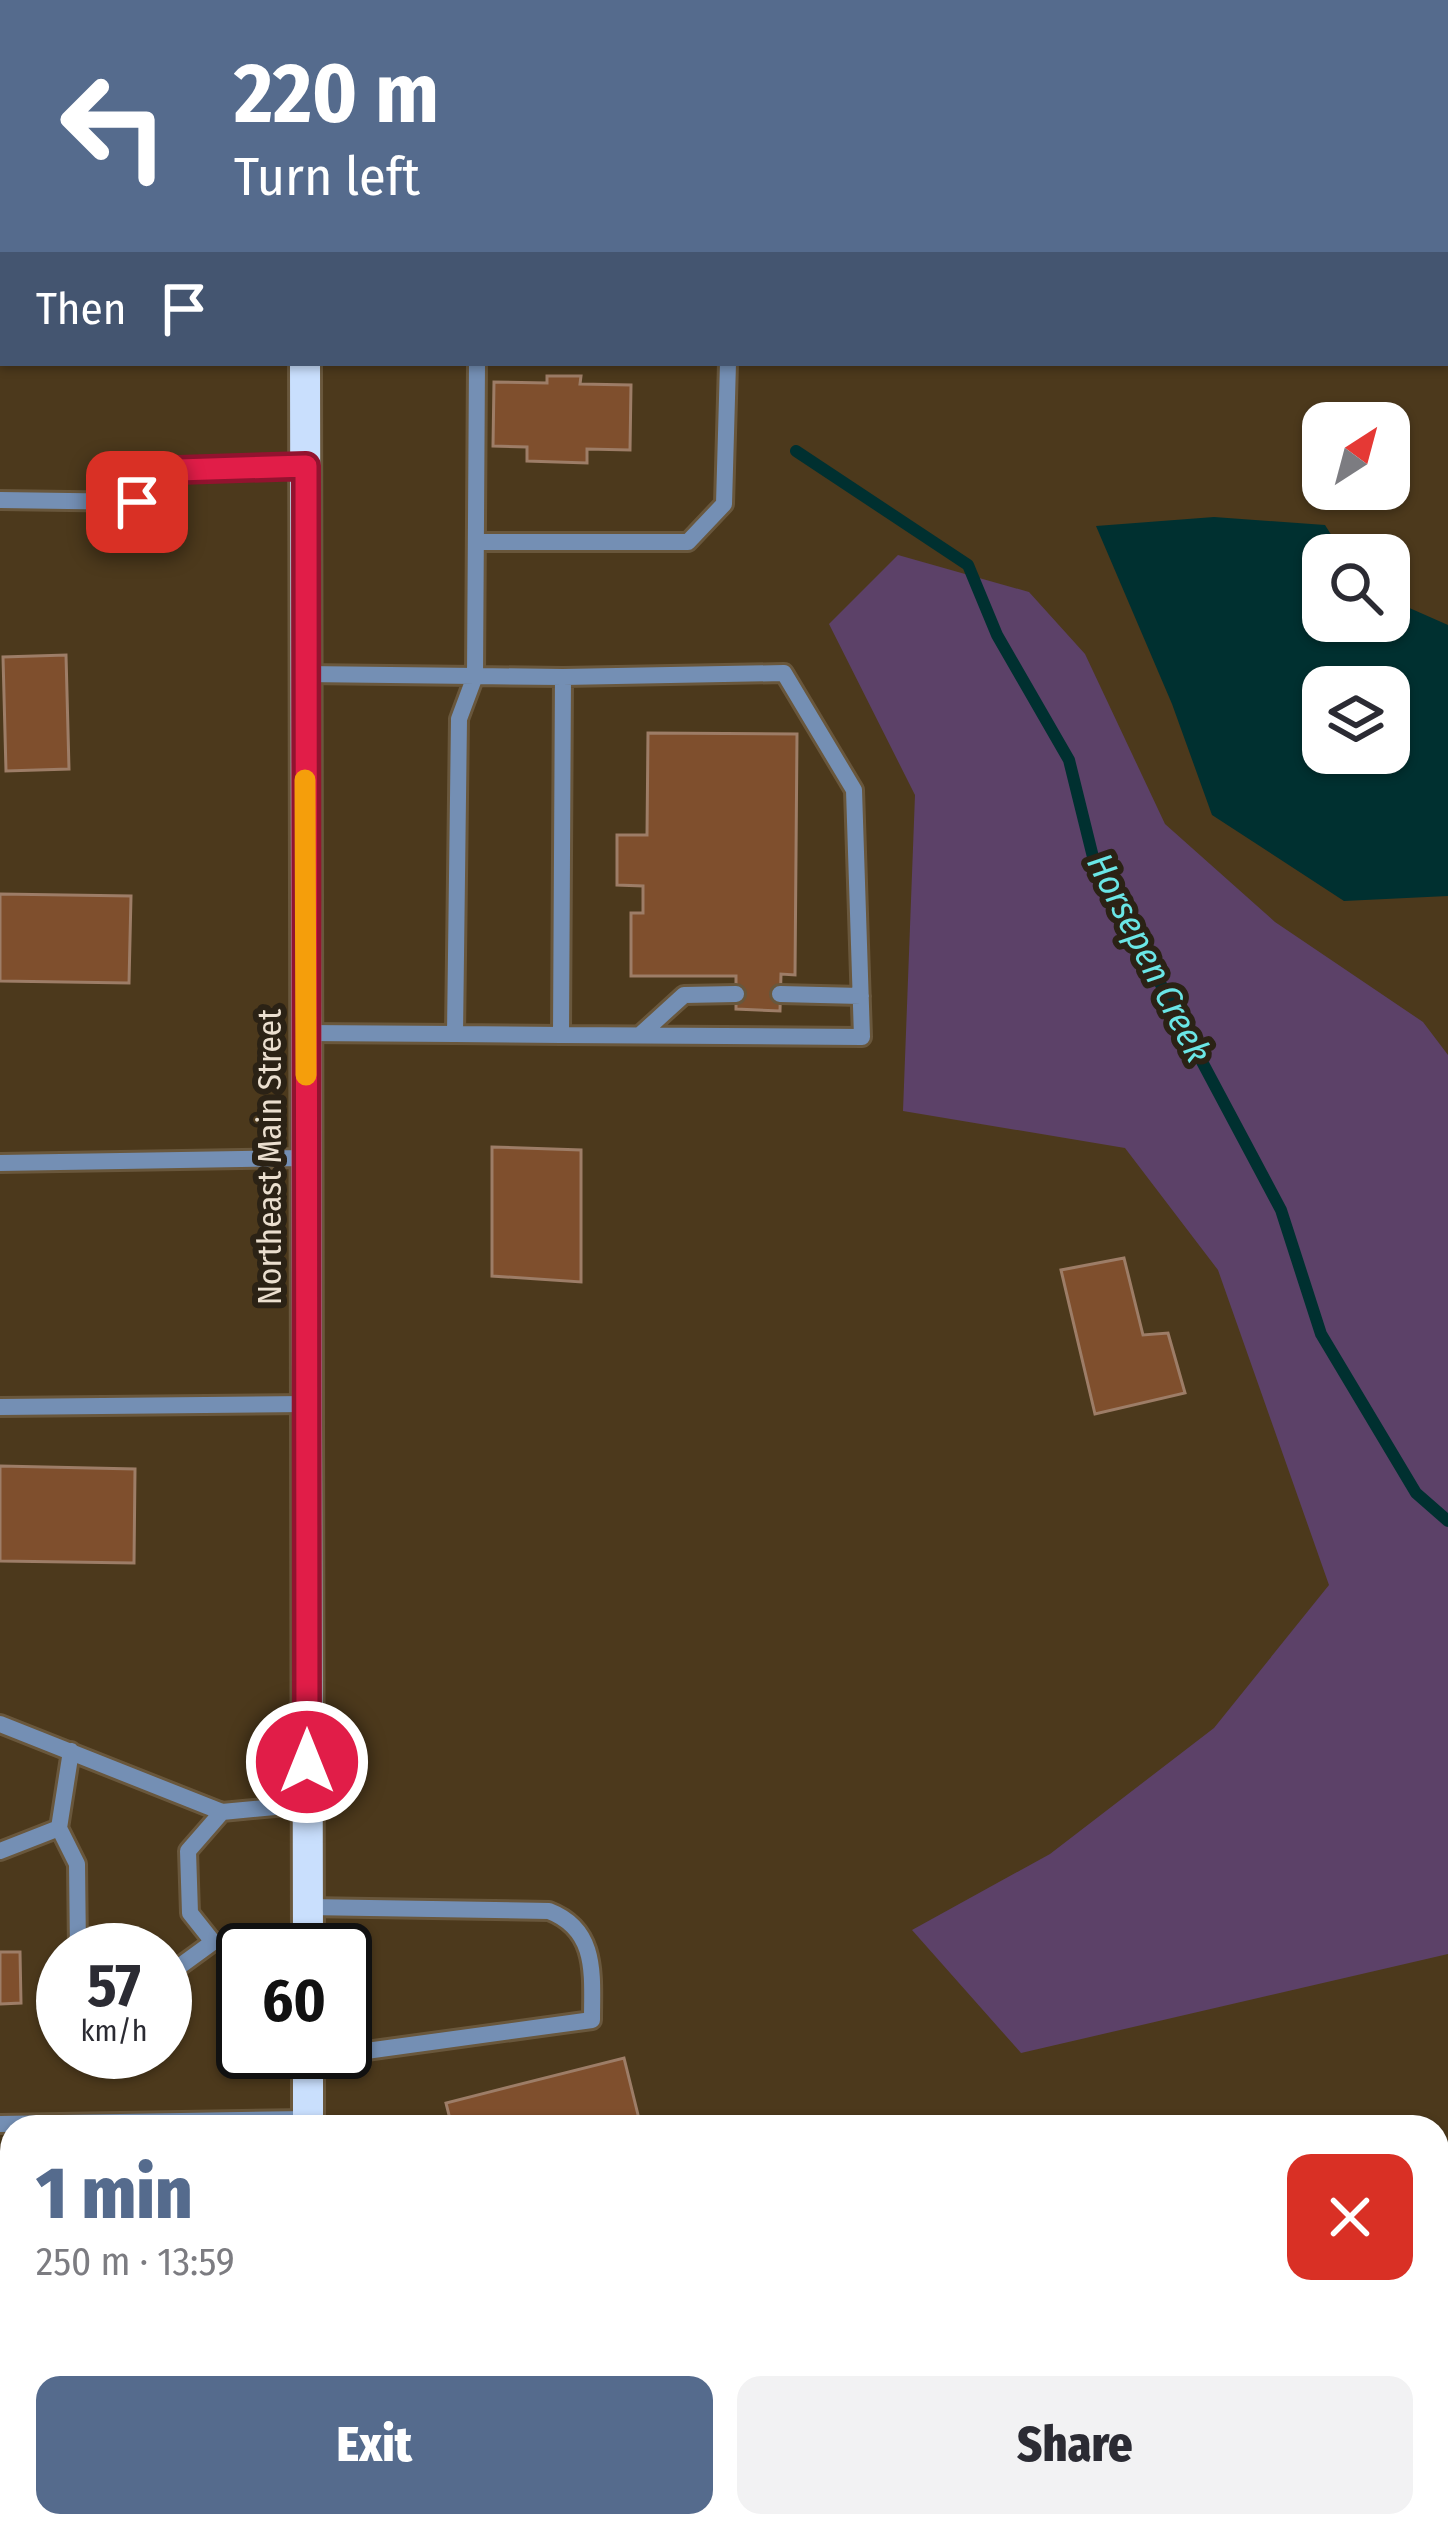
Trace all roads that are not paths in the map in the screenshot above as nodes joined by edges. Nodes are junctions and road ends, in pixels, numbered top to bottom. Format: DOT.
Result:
graph roads {
  1 [pos="304,366"];
  2 [pos="477,366"];
  3 [pos="728,366"];
  4 [pos="306,466"];
  5 [pos="0,500"];
  6 [pos="476,542"];
  7 [pos="305,674"];
  8 [pos="475,676"];
  9 [pos="563,677"];
  10 [pos="736,994"];
  11 [pos="780,994"];
  12 [pos="861,996"];
  13 [pos="306,1033"];
  14 [pos="455,1034"];
  15 [pos="561,1034"];
  16 [pos="640,1035"];
  17 [pos="305,1158"];
  18 [pos="0,1163"];
  19 [pos="306,1404"];
  20 [pos="0,1407"];
  21 [pos="0,1724"];
  22 [pos="70,1751"];
  23 [pos="307,1804"];
  24 [pos="222,1812"];
  25 [pos="59,1828"];
  26 [pos="0,1852"];
  27 [pos="308,1907"];
  28 [pos="78,1923"];
  29 [pos="308,1923"];
  30 [pos="213,1942"];
  31 [pos="216,1942"];
  32 [pos="192,1957"];
  33 [pos="372,2047"];
  34 [pos="308,2079"];
  35 [pos="308,2115"];
  1 -- 4 [label="main road, Northeast Main Street"];
  2 -- 6 [label="lane"];
  3 -- 6 [label="lane"];
  4 -- 5 [label="lane"];
  4 -- 7 [label="main road, Northeast Main Street"];
  6 -- 8 [label="lane"];
  7 -- 8 [label="lane"];
  7 -- 13 [label="main road, Northeast Main Street"];
  8 -- 9 [label="lane"];
  8 -- 14 [label="lane"];
  9 -- 12 [label="lane"];
  9 -- 15 [label="lane"];
  10 -- 16 [label="lane"];
  11 -- 12 [label="lane"];
  12 -- 16 [label="lane"];
  13 -- 14 [label="lane"];
  13 -- 17 [label="main road, Northeast Main Street"];
  14 -- 15 [label="lane"];
  15 -- 16 [label="lane"];
  17 -- 18 [label="lane"];
  17 -- 19 [label="main road, Northeast Main Street"];
  19 -- 20 [label="lane"];
  19 -- 23 [label="main road, Northeast Main Street"];
  21 -- 22 [label="lane"];
  22 -- 24 [label="lane"];
  22 -- 25 [label="lane"];
  23 -- 24 [label="lane"];
  23 -- 27 [label="main road, Northeast Main Street"];
  24 -- 30 [label="lane"];
  25 -- 26 [label="lane"];
  25 -- 28 [label="lane"];
  27 -- 29 [label="main road, Northeast Main Street"];
  27 -- 33 [label="lane"];
  30 -- 31 [label="lane"];
  30 -- 32 [label="lane"];
  34 -- 35 [label="main road"];
}
